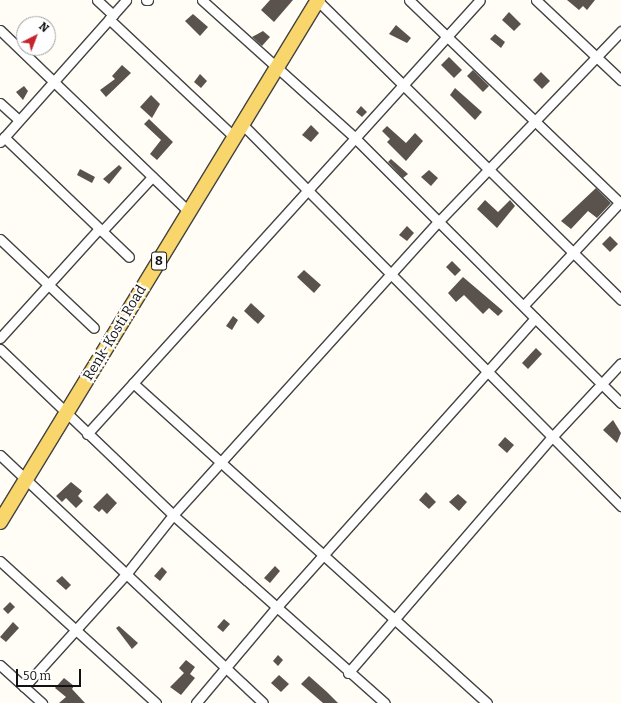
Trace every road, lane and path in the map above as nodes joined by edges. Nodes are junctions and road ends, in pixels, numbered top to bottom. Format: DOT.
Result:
graph roads {
  1 [pos="96,0"];
  2 [pos="126,0"];
  3 [pos="202,0"];
  4 [pos="318,0"];
  5 [pos="409,0"];
  6 [pos="480,0"];
  7 [pos="536,0"];
  8 [pos="111,17"];
  9 [pos="0,30"];
  10 [pos="621,31"];
  11 [pos="445,35"];
  12 [pos="596,58"];
  13 [pos="275,69"];
  14 [pos="621,80"];
  15 [pos="53,82"];
  16 [pos="402,84"];
  17 [pos="0,103"];
  18 [pos="533,119"];
  19 [pos="19,120"];
  20 [pos="241,123"];
  21 [pos="233,136"];
  22 [pos="354,137"];
  23 [pos="2,140"];
  24 [pos="488,168"];
  25 [pos="152,177"];
  26 [pos="307,188"];
  27 [pos="621,202"];
  28 [pos="188,211"];
  29 [pos="440,220"];
  30 [pos="101,230"];
  31 [pos="0,239"];
  32 [pos="572,254"];
  33 [pos="129,258"];
  34 [pos="392,273"];
  35 [pos="48,285"];
  36 [pos="621,300"];
  37 [pos="524,305"];
  38 [pos="535,318"];
  39 [pos="94,328"];
  40 [pos="0,338"];
  41 [pos="0,349"];
  42 [pos="621,363"];
  43 [pos="486,370"];
  44 [pos="133,383"];
  45 [pos="602,384"];
  46 [pos="621,403"];
  47 [pos="66,415"];
  48 [pos="87,434"];
  49 [pos="552,437"];
  50 [pos="0,455"];
  51 [pos="220,462"];
  52 [pos="26,480"];
  53 [pos="621,506"];
  54 [pos="172,515"];
  55 [pos="0,522"];
  56 [pos="321,556"];
  57 [pos="0,561"];
  58 [pos="127,573"];
  59 [pos="275,609"];
  60 [pos="394,619"];
  61 [pos="76,629"];
  62 [pos="0,665"];
  63 [pos="227,669"];
  64 [pos="348,673"];
  65 [pos="24,686"];
  66 [pos="381,702"];
  67 [pos="42,703"];
  68 [pos="156,703"];
  69 [pos="196,703"];
  70 [pos="263,703"];
  71 [pos="487,703"];
  1 -- 8 [label="street"];
  2 -- 8 [label="street"];
  3 -- 13 [label="street"];
  4 -- 13 [label="main road, Renk-Kosti Road / 8"];
  4 -- 16 [label="street"];
  5 -- 11 [label="street"];
  6 -- 11 [label="street"];
  7 -- 12 [label="street"];
  8 -- 15 [label="street"];
  8 -- 21 [label="street"];
  9 -- 15 [label="street"];
  10 -- 12 [label="street"];
  11 -- 16 [label="street"];
  11 -- 18 [label="street"];
  12 -- 14 [label="street"];
  12 -- 18 [label="street"];
  13 -- 20 [label="main road, Renk-Kosti Road / 8"];
  13 -- 22 [label="street"];
  15 -- 19 [label="street"];
  15 -- 25 [label="street"];
  16 -- 22 [label="street"];
  16 -- 24 [label="street"];
  17 -- 19 [label="street"];
  18 -- 24 [label="street"];
  18 -- 27 [label="street"];
  19 -- 23 [label="street"];
  20 -- 21 [label="main road, Renk-Kosti Road / 8"];
  20 -- 26 [label="street"];
  21 -- 28 [label="main road, Renk-Kosti Road / 8"];
  22 -- 26 [label="street"];
  22 -- 29 [label="street"];
  23 -- 30 [label="street"];
  24 -- 29 [label="street"];
  24 -- 32 [label="street"];
  25 -- 28 [label="street"];
  25 -- 30 [label="street"];
  26 -- 34 [label="street"];
  26 -- 44 [label="street"];
  27 -- 32 [label="street"];
  28 -- 47 [label="main road, Renk-Kosti Road / 8"];
  29 -- 34 [label="street"];
  29 -- 37 [label="street"];
  30 -- 33 [label="street"];
  30 -- 35 [label="street"];
  31 -- 35 [label="street"];
  32 -- 36 [label="street"];
  32 -- 37 [label="street"];
  34 -- 43 [label="street"];
  34 -- 51 [label="street"];
  35 -- 39 [label="street"];
  35 -- 40 [label="street"];
  37 -- 38 [label="street"];
  38 -- 43 [label="street"];
  38 -- 45 [label="street"];
  41 -- 47 [label="street"];
  42 -- 45 [label="street"];
  43 -- 49 [label="street"];
  43 -- 56 [label="street"];
  44 -- 48 [label="street"];
  44 -- 51 [label="street"];
  45 -- 46 [label="street"];
  45 -- 49 [label="street"];
  47 -- 48 [label="street"];
  47 -- 52 [label="main road, Renk-Kosti Road / 8"];
  48 -- 54 [label="street"];
  49 -- 53 [label="street"];
  49 -- 60 [label="street"];
  50 -- 52 [label="street"];
  51 -- 54 [label="street"];
  51 -- 56 [label="street"];
  52 -- 55 [label="main road, Renk-Kosti Road / 8"];
  52 -- 58 [label="street"];
  54 -- 58 [label="street"];
  54 -- 59 [label="street"];
  56 -- 59 [label="street"];
  56 -- 60 [label="street"];
  57 -- 61 [label="street"];
  58 -- 61 [label="street"];
  58 -- 63 [label="street"];
  59 -- 63 [label="street"];
  59 -- 64 [label="street"];
  60 -- 64 [label="street"];
  60 -- 71 [label="street"];
  61 -- 65 [label="street"];
  61 -- 68 [label="street"];
  62 -- 65 [label="street"];
  63 -- 69 [label="street"];
  63 -- 70 [label="street"];
  64 -- 66 [label="street"];
  65 -- 67 [label="street"];
}
